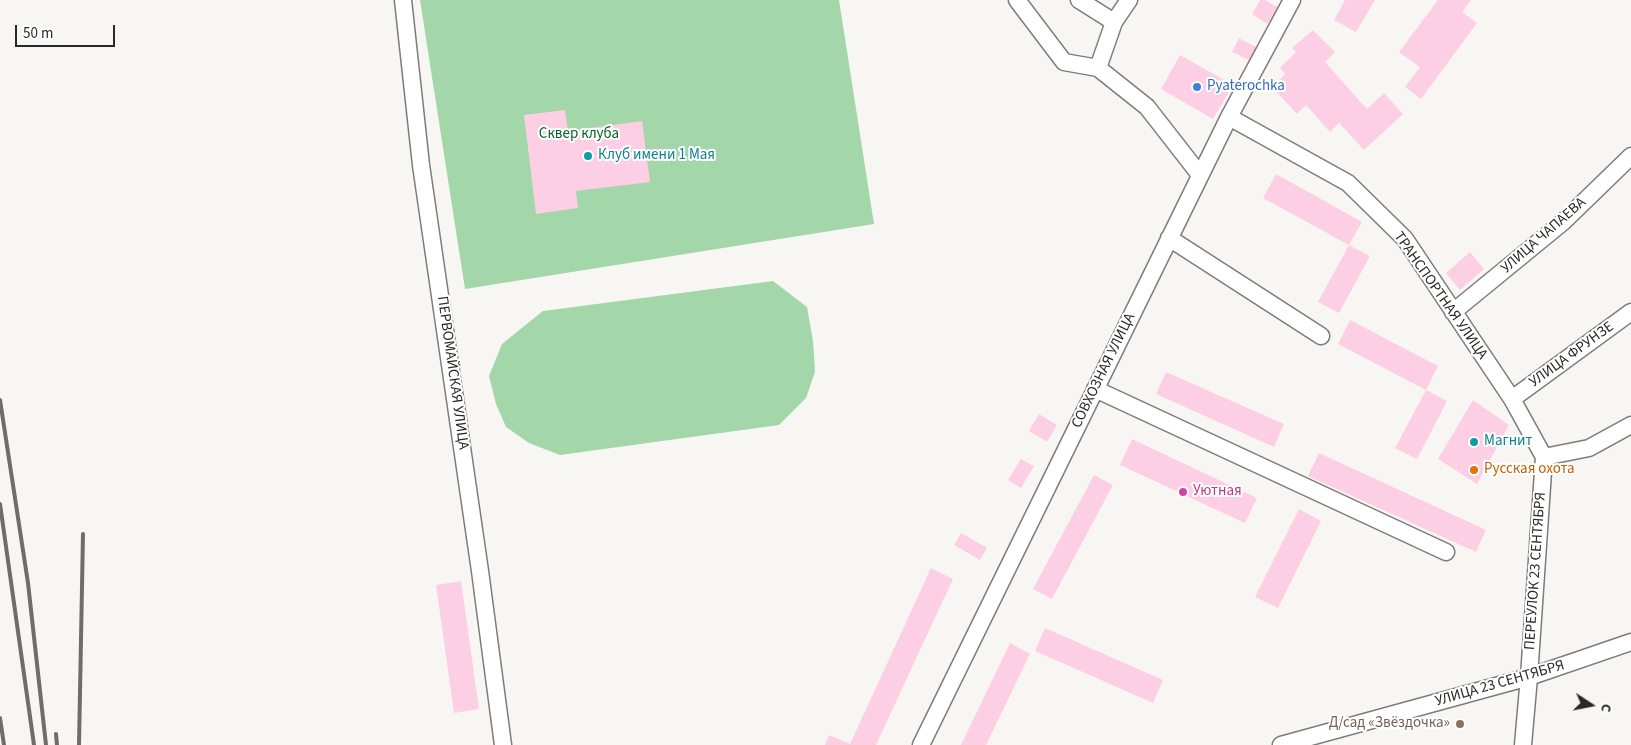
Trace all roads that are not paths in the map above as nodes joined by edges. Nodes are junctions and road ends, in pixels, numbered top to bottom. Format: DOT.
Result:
graph roads {
  1 [pos="403,0"];
  2 [pos="1017,0"];
  3 [pos="1079,0"];
  4 [pos="1129,0"];
  5 [pos="1292,0"];
  6 [pos="1114,22"];
  7 [pos="1098,68"];
  8 [pos="1229,117"];
  9 [pos="1631,156"];
  10 [pos="1200,175"];
  11 [pos="1169,238"];
  12 [pos="1453,312"];
  13 [pos="1631,312"];
  14 [pos="1321,336"];
  15 [pos="1096,389"];
  16 [pos="1512,399"];
  17 [pos="1631,426"];
  18 [pos="1544,457"];
  19 [pos="1446,552"];
  20 [pos="1631,642"];
  21 [pos="1529,677"];
  22 [pos="503,745"];
  23 [pos="921,745"];
  24 [pos="1281,745"];
  25 [pos="1523,745"];
  1 -- 22 [label="street, ПЕРВОМАЙСКАЯ УЛИЦА"];
  2 -- 7 [label="street"];
  3 -- 6 [label="street"];
  4 -- 6 [label="street"];
  5 -- 8 [label="street, СОВХОЗНАЯ УЛИЦА"];
  6 -- 7 [label="street"];
  7 -- 10 [label="street"];
  8 -- 10 [label="street, СОВХОЗНАЯ УЛИЦА"];
  8 -- 12 [label="street, ТРАНСПОРТНАЯ УЛИЦА"];
  9 -- 12 [label="street, УЛИЦА ЧАПАЕВА"];
  10 -- 11 [label="street, СОВХОЗНАЯ УЛИЦА"];
  11 -- 14 [label="street"];
  11 -- 15 [label="street, СОВХОЗНАЯ УЛИЦА"];
  12 -- 16 [label="street, ТРАНСПОРТНАЯ УЛИЦА"];
  13 -- 16 [label="street, УЛИЦА ФРУНЗЕ"];
  15 -- 19 [label="street"];
  15 -- 23 [label="street, СОВХОЗНАЯ УЛИЦА"];
  16 -- 18 [label="street, ТРАНСПОРТНАЯ УЛИЦА"];
  17 -- 18 [label="street"];
  18 -- 21 [label="street, ПЕРЕУЛОК 23 СЕНТЯБРЯ"];
  20 -- 21 [label="street, УЛИЦА 23 СЕНТЯБРЯ"];
  21 -- 24 [label="street, УЛИЦА 23 СЕНТЯБРЯ"];
  21 -- 25 [label="street, ПЕРЕУЛОК 23 СЕНТЯБРЯ"];
}
